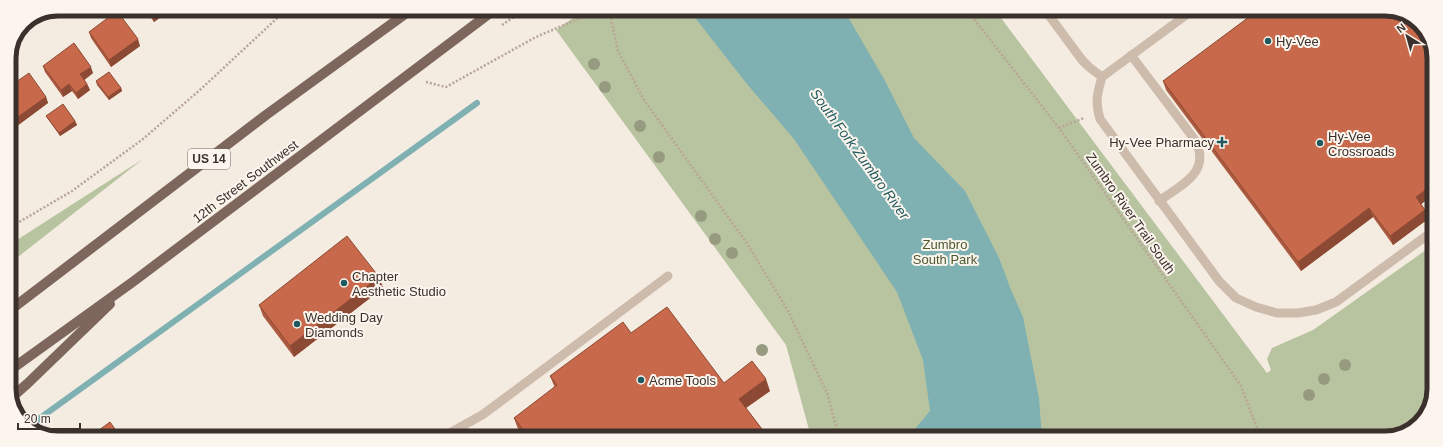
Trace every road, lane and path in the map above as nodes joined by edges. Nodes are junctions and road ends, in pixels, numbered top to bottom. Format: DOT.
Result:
graph roads {
  1 [pos="279,16"];
  2 [pos="404,16"];
  3 [pos="486,16"];
  4 [pos="585,16"];
  5 [pos="611,16"];
  6 [pos="972,16"];
  7 [pos="1049,16"];
  8 [pos="1184,16"];
  9 [pos="1131,55"];
  10 [pos="1102,77"];
  11 [pos="426,82"];
  12 [pos="1100,119"];
  13 [pos="1059,128"];
  14 [pos="1159,201"];
  15 [pos="16,224"];
  16 [pos="1427,235"];
  17 [pos="668,276"];
  18 [pos="134,281"];
  19 [pos="30,295"];
  20 [pos="16,306"];
  21 [pos="16,309"];
  22 [pos="16,366"];
  23 [pos="16,393"];
  24 [pos="453,431"];
  25 [pos="837,431"];
  26 [pos="1258,431"];
  1 -- 15 [label="path"];
  2 -- 19 [label="main road, US 14"];
  3 -- 18 [label="main road, 12th Street Southwest"];
  4 -- 11 [label="path"];
  5 -- 25 [label="path"];
  6 -- 13 [label="path, Zumbro River Trail South"];
  7 -- 10 [label="lane"];
  8 -- 9 [label="lane"];
  9 -- 10 [label="lane"];
  9 -- 14 [label="lane"];
  10 -- 12 [label="lane"];
  12 -- 13 [label="path"];
  12 -- 14 [label="lane"];
  13 -- 26 [label="path, Zumbro River Trail South"];
  14 -- 16 [label="lane"];
  17 -- 24 [label="lane"];
  18 -- 22 [label="main road, 12th Street Southwest"];
  18 -- 23 [label="main road"];
  19 -- 20 [label="main road, US 14"];
  19 -- 21 [label="main road"];
}
